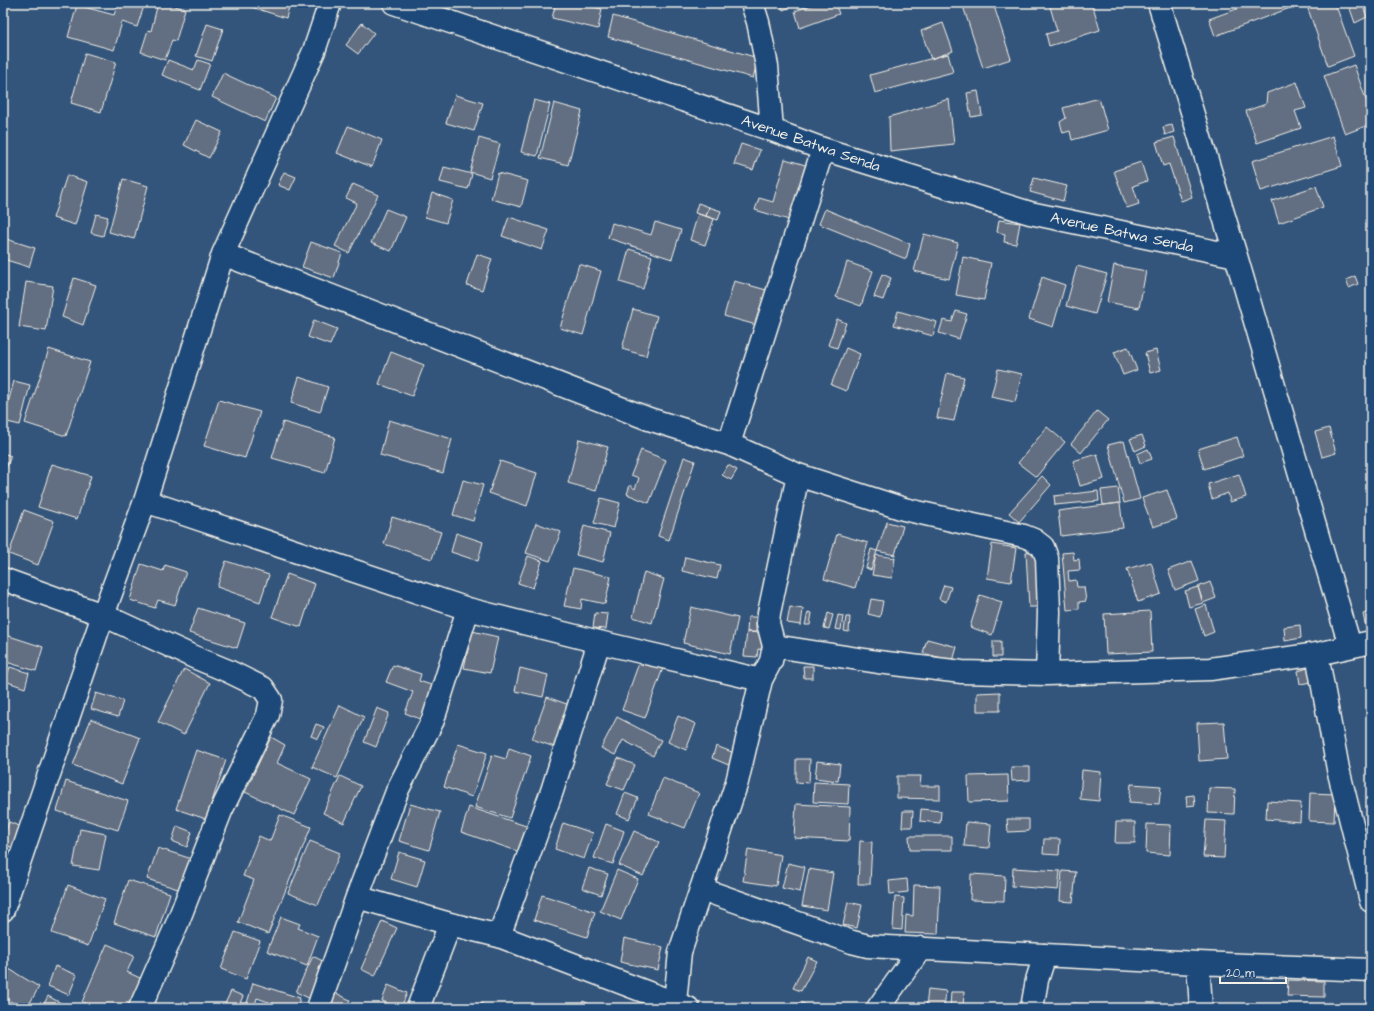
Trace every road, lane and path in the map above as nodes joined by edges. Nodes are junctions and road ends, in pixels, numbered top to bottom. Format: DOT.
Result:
graph roads {
  1 [pos="330,3"];
  2 [pos="394,3"];
  3 [pos="752,3"];
  4 [pos="1159,3"];
  5 [pos="772,130"];
  6 [pos="823,149"];
  7 [pos="223,254"];
  8 [pos="1236,256"];
  9 [pos="729,444"];
  10 [pos="798,475"];
  11 [pos="145,501"];
  12 [pos="3,579"];
  13 [pos="468,609"];
  14 [pos="103,615"];
  15 [pos="599,642"];
  16 [pos="1371,642"];
  17 [pos="774,646"];
  18 [pos="1350,646"];
  19 [pos="1317,654"];
  20 [pos="1047,674"];
  21 [pos="761,680"];
  22 [pos="702,890"];
  23 [pos="357,897"];
  24 [pos="1371,901"];
  25 [pos="3,910"];
  26 [pos="450,924"];
  27 [pos="499,936"];
  28 [pos="921,948"];
  29 [pos="1045,955"];
  30 [pos="1198,963"];
  31 [pos="1371,970"];
  32 [pos="679,1006"];
  33 [pos="140,1008"];
  34 [pos="318,1008"];
  35 [pos="418,1008"];
  36 [pos="878,1008"];
  37 [pos="1032,1008"];
  38 [pos="1201,1008"];
  1 -- 7 [label="street"];
  2 -- 5 [label="street, Avenue Batwa Senda"];
  3 -- 5 [label="street"];
  4 -- 8 [label="street"];
  5 -- 6 [label="street, Avenue Batwa Senda"];
  6 -- 8 [label="street, Avenue Batwa Senda"];
  6 -- 9 [label="street"];
  7 -- 9 [label="street"];
  7 -- 11 [label="street"];
  8 -- 18 [label="street"];
  9 -- 10 [label="street"];
  10 -- 17 [label="street"];
  10 -- 20 [label="street"];
  11 -- 13 [label="street"];
  11 -- 14 [label="street"];
  12 -- 14 [label="street"];
  13 -- 15 [label="street"];
  13 -- 23 [label="street"];
  14 -- 25 [label="street"];
  14 -- 33 [label="street"];
  15 -- 21 [label="street"];
  15 -- 27 [label="street"];
  16 -- 18 [label="street"];
  17 -- 20 [label="street"];
  17 -- 21 [label="street"];
  18 -- 19 [label="street"];
  19 -- 20 [label="street"];
  19 -- 24 [label="street"];
  21 -- 22 [label="street"];
  22 -- 28 [label="street"];
  22 -- 32 [label="street"];
  23 -- 26 [label="street"];
  23 -- 34 [label="street"];
  26 -- 27 [label="street"];
  26 -- 35 [label="street"];
  27 -- 32 [label="street"];
  28 -- 29 [label="street"];
  28 -- 36 [label="street"];
  29 -- 30 [label="street"];
  29 -- 37 [label="street"];
  30 -- 31 [label="street"];
  30 -- 38 [label="street"];
}
